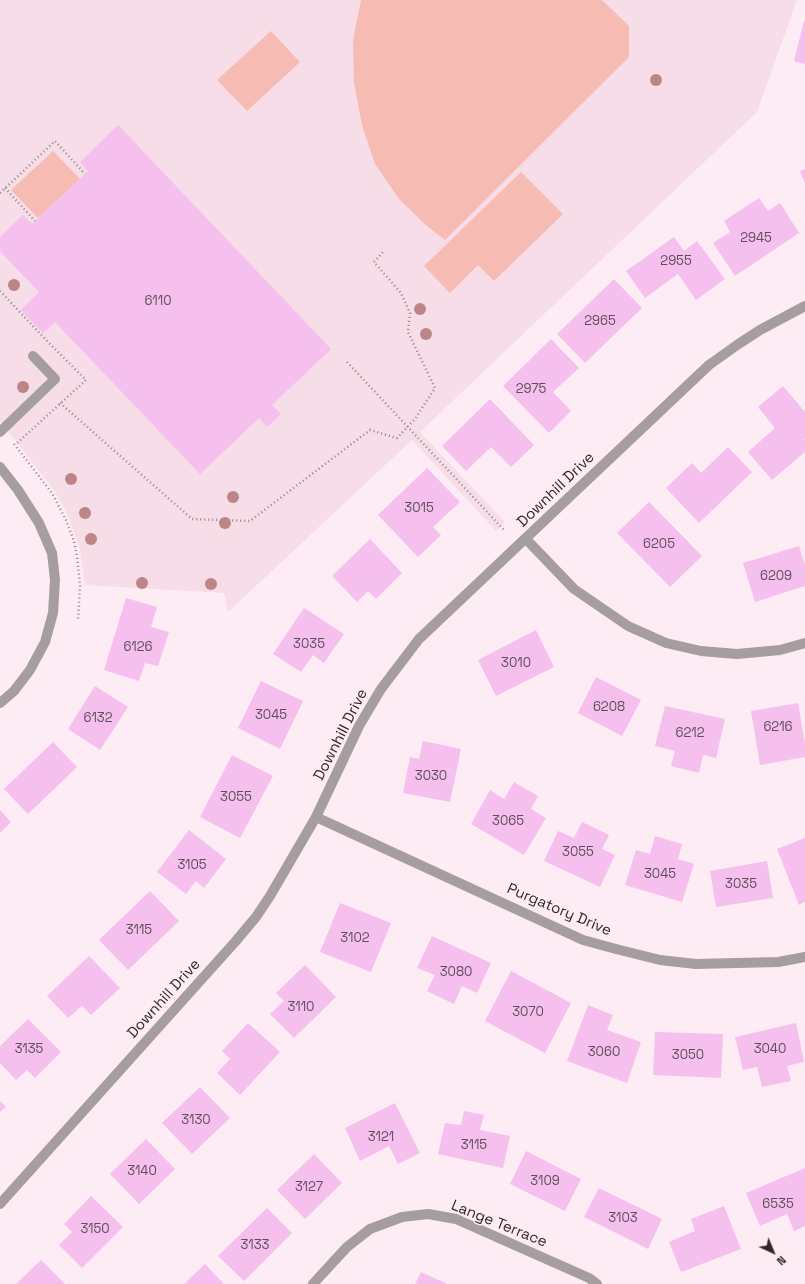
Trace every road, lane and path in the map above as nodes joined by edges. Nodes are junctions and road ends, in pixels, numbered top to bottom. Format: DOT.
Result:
graph roads {
  1 [pos="85,174"];
  2 [pos="5,188"];
  3 [pos="0,193"];
  4 [pos="35,221"];
  5 [pos="383,252"];
  6 [pos="0,291"];
  7 [pos="805,306"];
  8 [pos="48,342"];
  9 [pos="33,356"];
  10 [pos="347,362"];
  11 [pos="407,427"];
  12 [pos="0,432"];
  13 [pos="15,445"];
  14 [pos="0,467"];
  15 [pos="504,530"];
  16 [pos="526,539"];
  17 [pos="805,642"];
  18 [pos="0,703"];
  19 [pos="316,818"];
  20 [pos="805,957"];
  21 [pos="0,1204"];
  22 [pos="313,1284"];
  23 [pos="597,1284"];
  1 -- 2 [label="path"];
  2 -- 3 [label="path"];
  2 -- 4 [label="path"];
  5 -- 11 [label="path"];
  6 -- 8 [label="path"];
  7 -- 16 [label="street, Downhill Drive"];
  9 -- 12 [label="street"];
  10 -- 11 [label="path"];
  11 -- 13 [label="path"];
  11 -- 15 [label="path"];
  14 -- 18 [label="street"];
  16 -- 17 [label="street"];
  16 -- 19 [label="street, Downhill Drive"];
  19 -- 20 [label="street, Purgatory Drive"];
  19 -- 21 [label="street, Downhill Drive"];
  22 -- 23 [label="street, Lange Terrace"];
}
